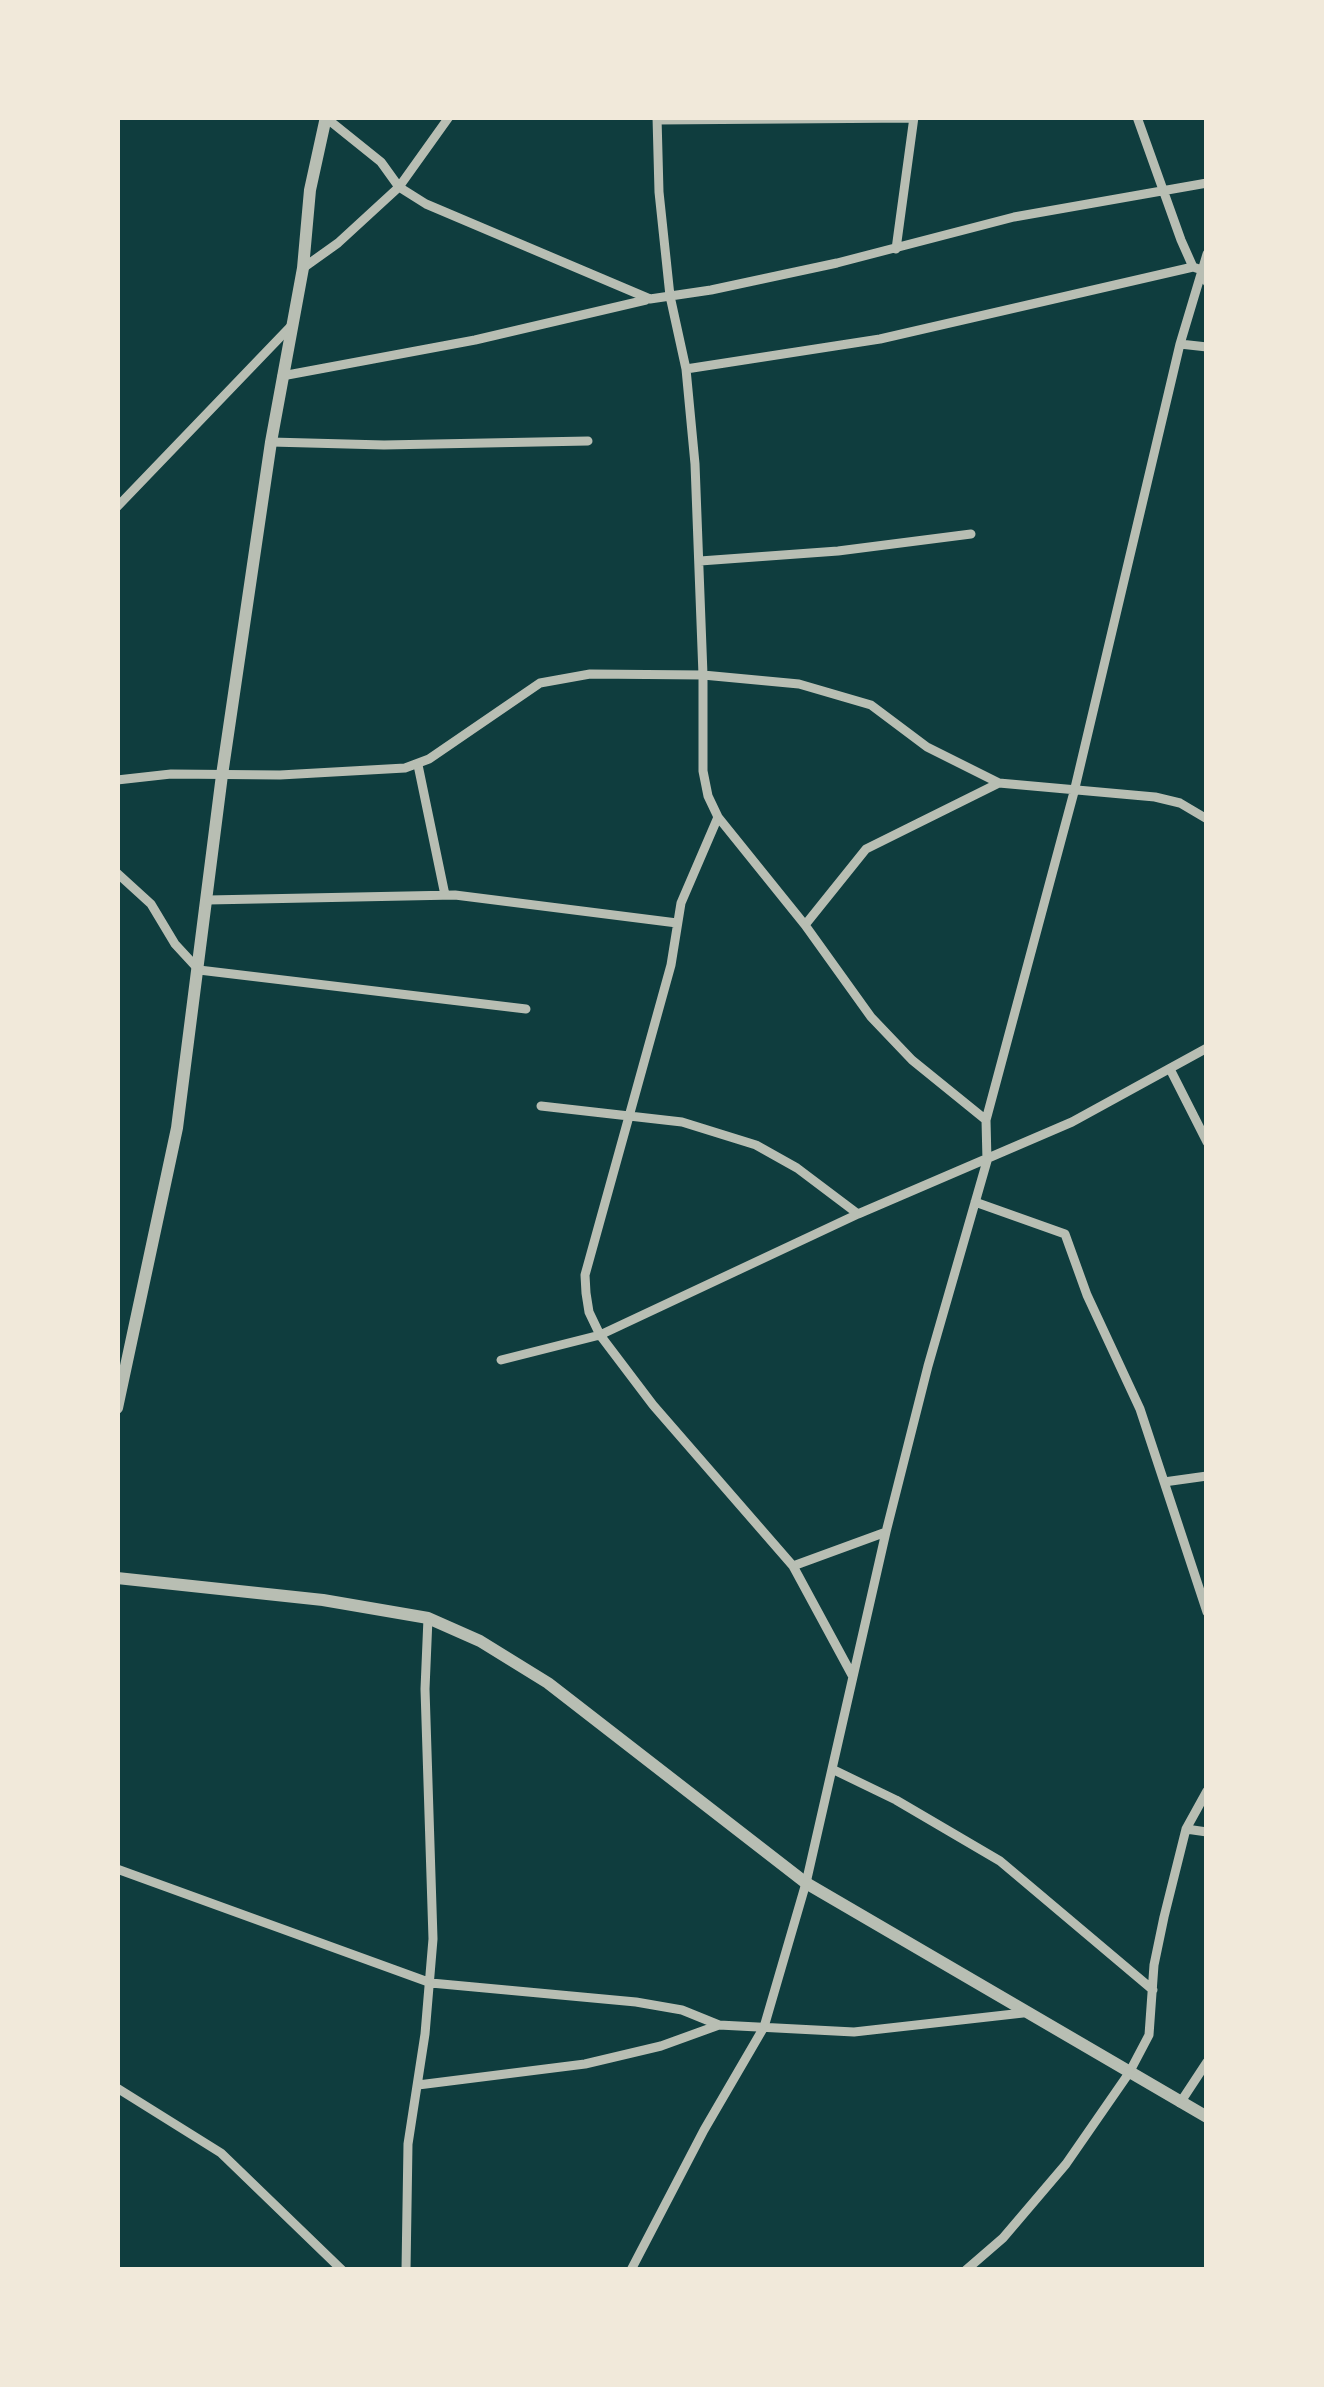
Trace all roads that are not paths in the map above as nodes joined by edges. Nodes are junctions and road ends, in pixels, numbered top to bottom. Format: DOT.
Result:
graph roads {
  1 [pos="326,117"];
  2 [pos="449,117"];
  3 [pos="914,117"];
  4 [pos="1137,117"];
  5 [pos="657,119"];
  6 [pos="1207,183"];
  7 [pos="399,187"];
  8 [pos="1163,190"];
  9 [pos="896,249"];
  10 [pos="1207,254"];
  11 [pos="303,268"];
  12 [pos="1198,269"];
  13 [pos="1207,283"];
  14 [pos="670,296"];
  15 [pos="650,298"];
  16 [pos="290,327"];
  17 [pos="1180,344"];
  18 [pos="1207,347"];
  19 [pos="686,369"];
  20 [pos="282,376"];
  21 [pos="588,441"];
  22 [pos="271,442"];
  23 [pos="117,507"];
  24 [pos="971,535"];
  25 [pos="700,561"];
  26 [pos="704,675"];
  27 [pos="418,765"];
  28 [pos="222,775"];
  29 [pos="117,780"];
  30 [pos="999,783"];
  31 [pos="1074,792"];
  32 [pos="718,817"];
  33 [pos="1207,819"];
  34 [pos="117,873"];
  35 [pos="446,895"];
  36 [pos="208,900"];
  37 [pos="676,922"];
  38 [pos="805,925"];
  39 [pos="199,970"];
  40 [pos="526,1009"];
  41 [pos="1207,1048"];
  42 [pos="1170,1070"];
  43 [pos="541,1106"];
  44 [pos="630,1113"];
  45 [pos="986,1120"];
  46 [pos="1207,1142"];
  47 [pos="987,1161"];
  48 [pos="975,1202"];
  49 [pos="858,1214"];
  50 [pos="599,1335"];
  51 [pos="501,1360"];
  52 [pos="117,1408"];
  53 [pos="1207,1476"];
  54 [pos="1164,1482"];
  55 [pos="886,1532"];
  56 [pos="793,1565"];
  57 [pos="117,1578"];
  58 [pos="1207,1612"];
  59 [pos="428,1618"];
  60 [pos="853,1677"];
  61 [pos="834,1770"];
  62 [pos="1207,1791"];
  63 [pos="1186,1829"];
  64 [pos="1207,1832"];
  65 [pos="117,1869"];
  66 [pos="806,1882"];
  67 [pos="431,1984"];
  68 [pos="1153,1990"];
  69 [pos="1023,2013"];
  70 [pos="719,2025"];
  71 [pos="764,2027"];
  72 [pos="1207,2062"];
  73 [pos="1129,2073"];
  74 [pos="418,2085"];
  75 [pos="117,2088"];
  76 [pos="1180,2104"];
  77 [pos="1207,2117"];
  78 [pos="342,2270"];
  79 [pos="406,2270"];
  80 [pos="631,2270"];
  81 [pos="966,2270"];
  1 -- 7 [label="street"];
  1 -- 11 [label="street"];
  2 -- 7 [label="street"];
  3 -- 5 [label="street"];
  3 -- 9 [label="street"];
  4 -- 8 [label="street"];
  5 -- 14 [label="street"];
  6 -- 8 [label="street"];
  7 -- 11 [label="street"];
  7 -- 15 [label="street"];
  8 -- 9 [label="street"];
  8 -- 12 [label="street"];
  9 -- 14 [label="street"];
  10 -- 12 [label="street"];
  11 -- 16 [label="street"];
  12 -- 13 [label="street"];
  12 -- 17 [label="street"];
  12 -- 19 [label="street"];
  14 -- 15 [label="street"];
  14 -- 19 [label="street"];
  15 -- 20 [label="street"];
  16 -- 20 [label="street"];
  16 -- 23 [label="street"];
  17 -- 18 [label="street"];
  17 -- 31 [label="street"];
  19 -- 25 [label="street"];
  20 -- 22 [label="street"];
  21 -- 22 [label="street"];
  22 -- 28 [label="street"];
  24 -- 25 [label="street"];
  25 -- 26 [label="street"];
  26 -- 27 [label="street"];
  26 -- 30 [label="street"];
  26 -- 32 [label="street"];
  27 -- 28 [label="street"];
  27 -- 35 [label="street"];
  28 -- 29 [label="street"];
  28 -- 36 [label="street"];
  30 -- 31 [label="street"];
  30 -- 38 [label="street"];
  31 -- 33 [label="street"];
  31 -- 45 [label="street"];
  32 -- 37 [label="street"];
  32 -- 38 [label="street"];
  34 -- 39 [label="street"];
  35 -- 36 [label="street"];
  35 -- 37 [label="street"];
  36 -- 39 [label="street"];
  37 -- 44 [label="street"];
  38 -- 45 [label="street"];
  39 -- 40 [label="street"];
  39 -- 52 [label="street"];
  41 -- 42 [label="street"];
  42 -- 46 [label="street"];
  42 -- 47 [label="street"];
  43 -- 44 [label="street"];
  44 -- 49 [label="street"];
  44 -- 50 [label="street"];
  45 -- 47 [label="street"];
  47 -- 48 [label="street"];
  47 -- 49 [label="street"];
  48 -- 54 [label="street"];
  48 -- 55 [label="street"];
  49 -- 50 [label="street"];
  50 -- 51 [label="street"];
  50 -- 56 [label="street"];
  53 -- 54 [label="street"];
  54 -- 58 [label="street"];
  55 -- 56 [label="street"];
  55 -- 60 [label="street"];
  56 -- 60 [label="street"];
  57 -- 59 [label="street"];
  59 -- 66 [label="street"];
  59 -- 67 [label="street"];
  60 -- 61 [label="street"];
  61 -- 66 [label="street"];
  61 -- 68 [label="street"];
  62 -- 63 [label="street"];
  63 -- 64 [label="street"];
  63 -- 68 [label="street"];
  65 -- 67 [label="street"];
  66 -- 69 [label="street"];
  66 -- 71 [label="street"];
  67 -- 70 [label="street"];
  67 -- 74 [label="street"];
  68 -- 73 [label="street"];
  69 -- 71 [label="street"];
  69 -- 73 [label="street"];
  70 -- 71 [label="street"];
  70 -- 74 [label="street"];
  71 -- 80 [label="street"];
  72 -- 76 [label="street"];
  73 -- 76 [label="street"];
  73 -- 81 [label="street"];
  74 -- 79 [label="street"];
  75 -- 78 [label="street"];
  76 -- 77 [label="street"];
}
